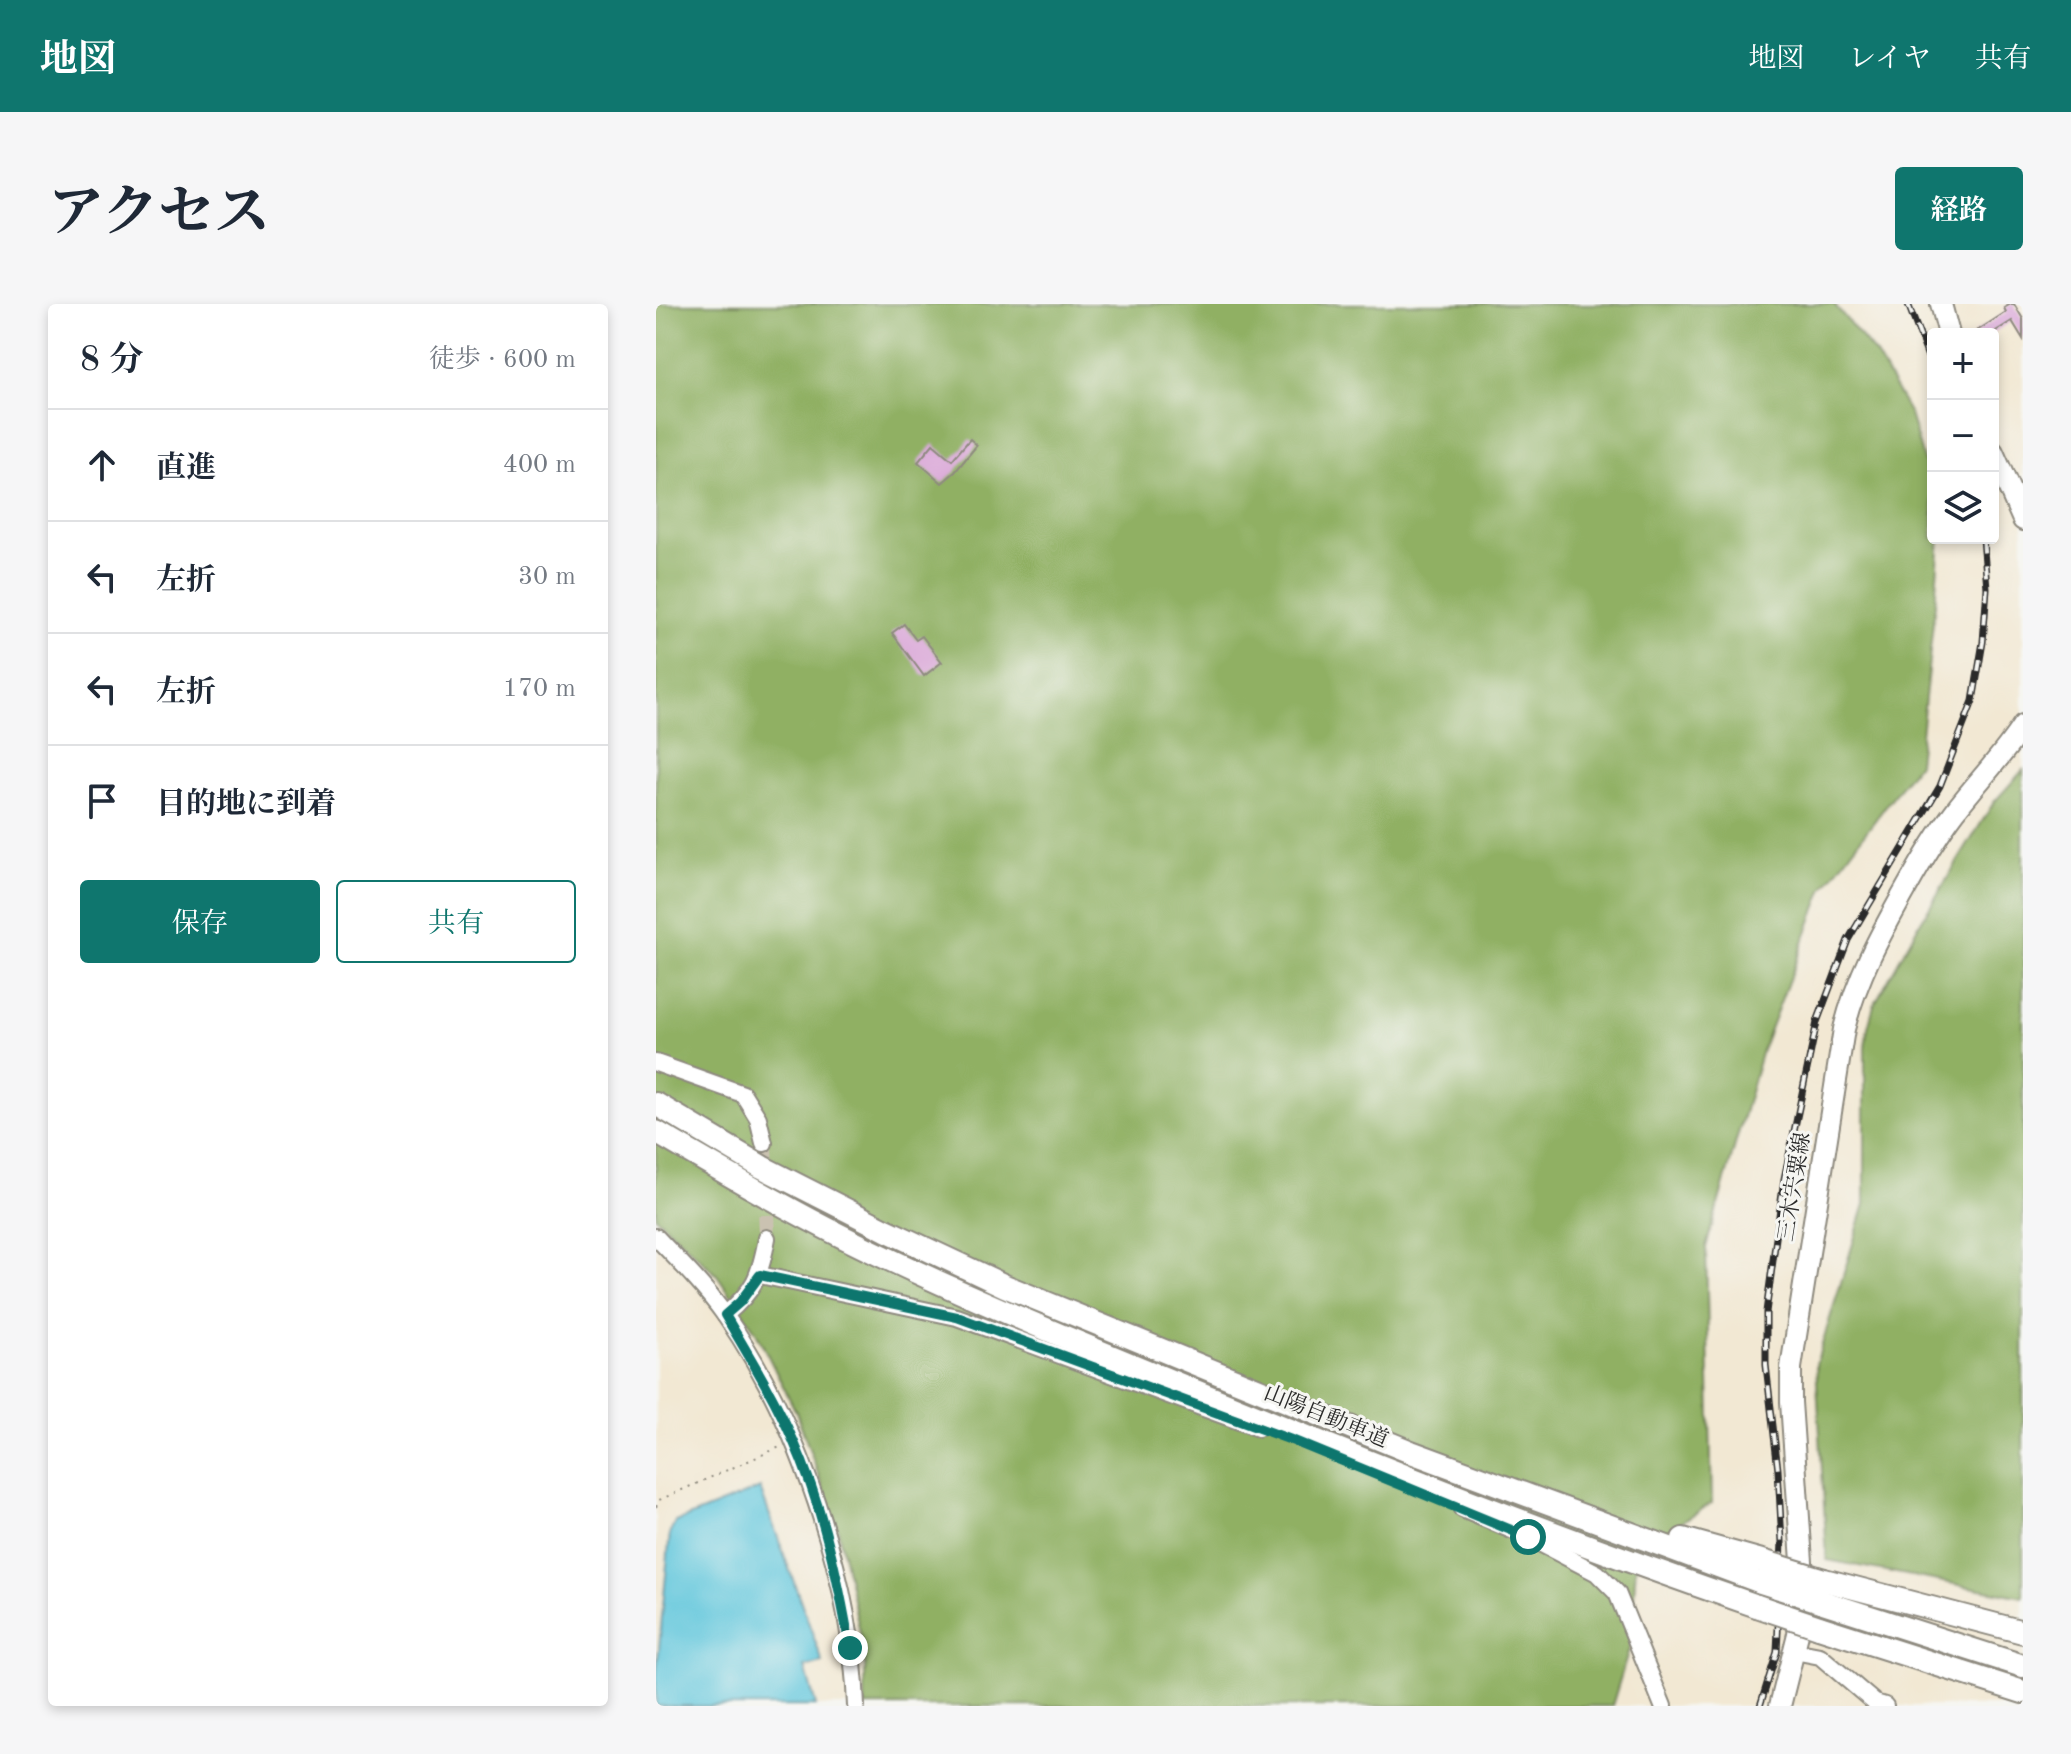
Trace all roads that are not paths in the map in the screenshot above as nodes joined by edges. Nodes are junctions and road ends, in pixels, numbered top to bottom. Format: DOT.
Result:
graph roads {
  1 [pos="1941,304"];
  2 [pos="1947,328"];
  3 [pos="1999,466"];
  4 [pos="2023,520"];
  5 [pos="2023,725"];
  6 [pos="656,1063"];
  7 [pos="656,1104"];
  8 [pos="656,1132"];
  9 [pos="764,1143"];
  10 [pos="656,1237"];
  11 [pos="767,1238"];
  12 [pos="760,1275"];
  13 [pos="725,1315"];
  14 [pos="1822,1590"];
  15 [pos="2023,1632"];
  16 [pos="1794,1651"];
  17 [pos="2023,1666"];
  18 [pos="2023,1692"];
  19 [pos="856,1706"];
  20 [pos="1663,1706"];
  21 [pos="1780,1706"];
  22 [pos="1885,1706"];
  1 -- 2 [label="main road"];
  3 -- 4 [label="main road"];
  5 -- 16 [label="main road, 三木宍粟線"];
  6 -- 9 [label="street"];
  7 -- 14 [label="highway, 山陽自動車道, bridge"];
  8 -- 18 [label="highway, 山陽自動車道, bridge"];
  10 -- 13 [label="street"];
  11 -- 12 [label="street"];
  12 -- 13 [label="street"];
  12 -- 20 [label="street"];
  13 -- 19 [label="street"];
  14 -- 15 [label="highway"];
  14 -- 17 [label="highway"];
  16 -- 21 [label="main road, 三木宍粟線"];
  16 -- 22 [label="street"];
}
